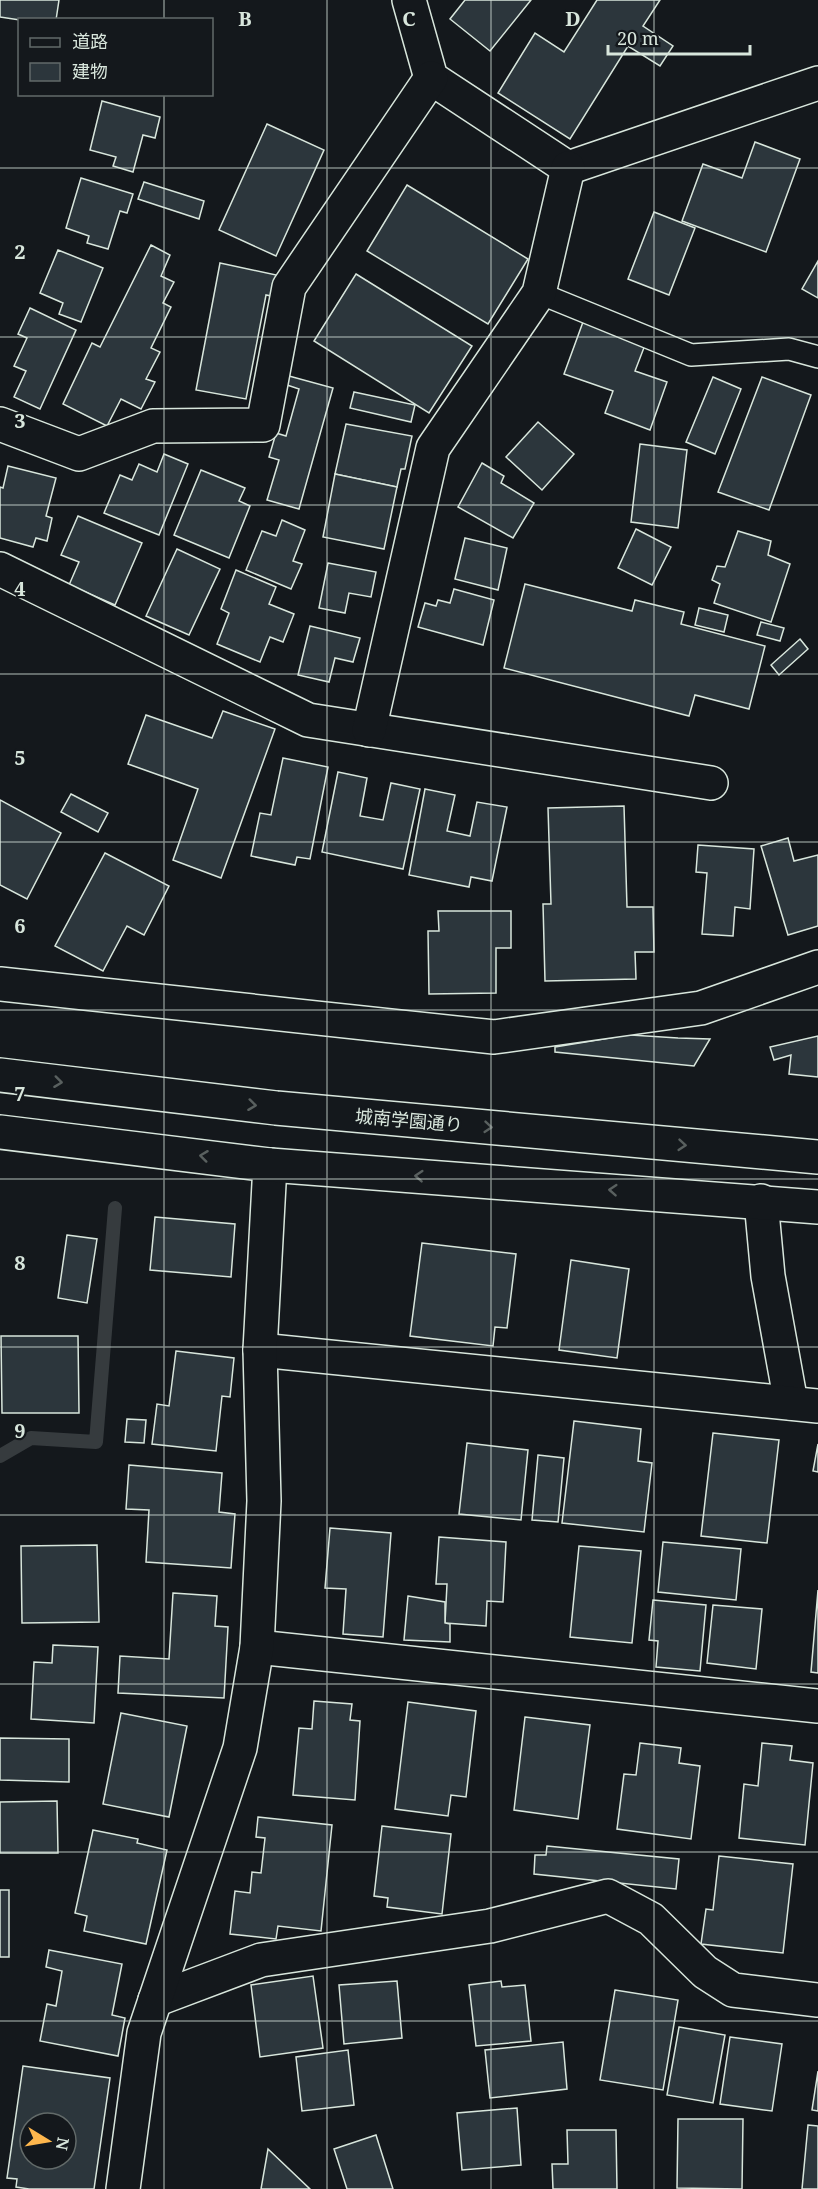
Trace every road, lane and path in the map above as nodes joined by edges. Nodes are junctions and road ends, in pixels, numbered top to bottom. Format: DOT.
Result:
graph roads {
  1 [pos="409,0"];
  2 [pos="432,78"];
  3 [pos="818,83"];
  4 [pos="568,168"];
  5 [pos="539,293"];
  6 [pos="818,357"];
  7 [pos="2,427"];
  8 [pos="0,569"];
  9 [pos="369,730"];
  10 [pos="711,783"];
  11 [pos="818,967"];
  12 [pos="0,984"];
  13 [pos="0,1074"];
  14 [pos="0,1132"];
  15 [pos="818,1157"];
  16 [pos="270,1165"];
  17 [pos="761,1201"];
  18 [pos="818,1207"];
  19 [pos="260,1350"];
  20 [pos="805,1405"];
  21 [pos="257,1647"];
  22 [pos="818,1706"];
  23 [pos="155,2000"];
  24 [pos="818,2000"];
  25 [pos="123,2189"];
  1 -- 2 [label="street"];
  2 -- 4 [label="street"];
  2 -- 7 [label="street"];
  3 -- 4 [label="street"];
  4 -- 5 [label="street"];
  5 -- 6 [label="lane"];
  5 -- 9 [label="street"];
  8 -- 9 [label="street"];
  9 -- 10 [label="street"];
  11 -- 12 [label="street"];
  13 -- 15 [label="street, 城南学園通り, one-way"];
  16 -- 14 [label="street, one-way"];
  17 -- 16 [label="street, one-way"];
  16 -- 19 [label="street"];
  17 -- 18 [label="street"];
  17 -- 20 [label="street"];
  19 -- 20 [label="street"];
  19 -- 21 [label="street"];
  21 -- 22 [label="street"];
  21 -- 23 [label="street"];
  23 -- 24 [label="street"];
  23 -- 25 [label="street"];
}
